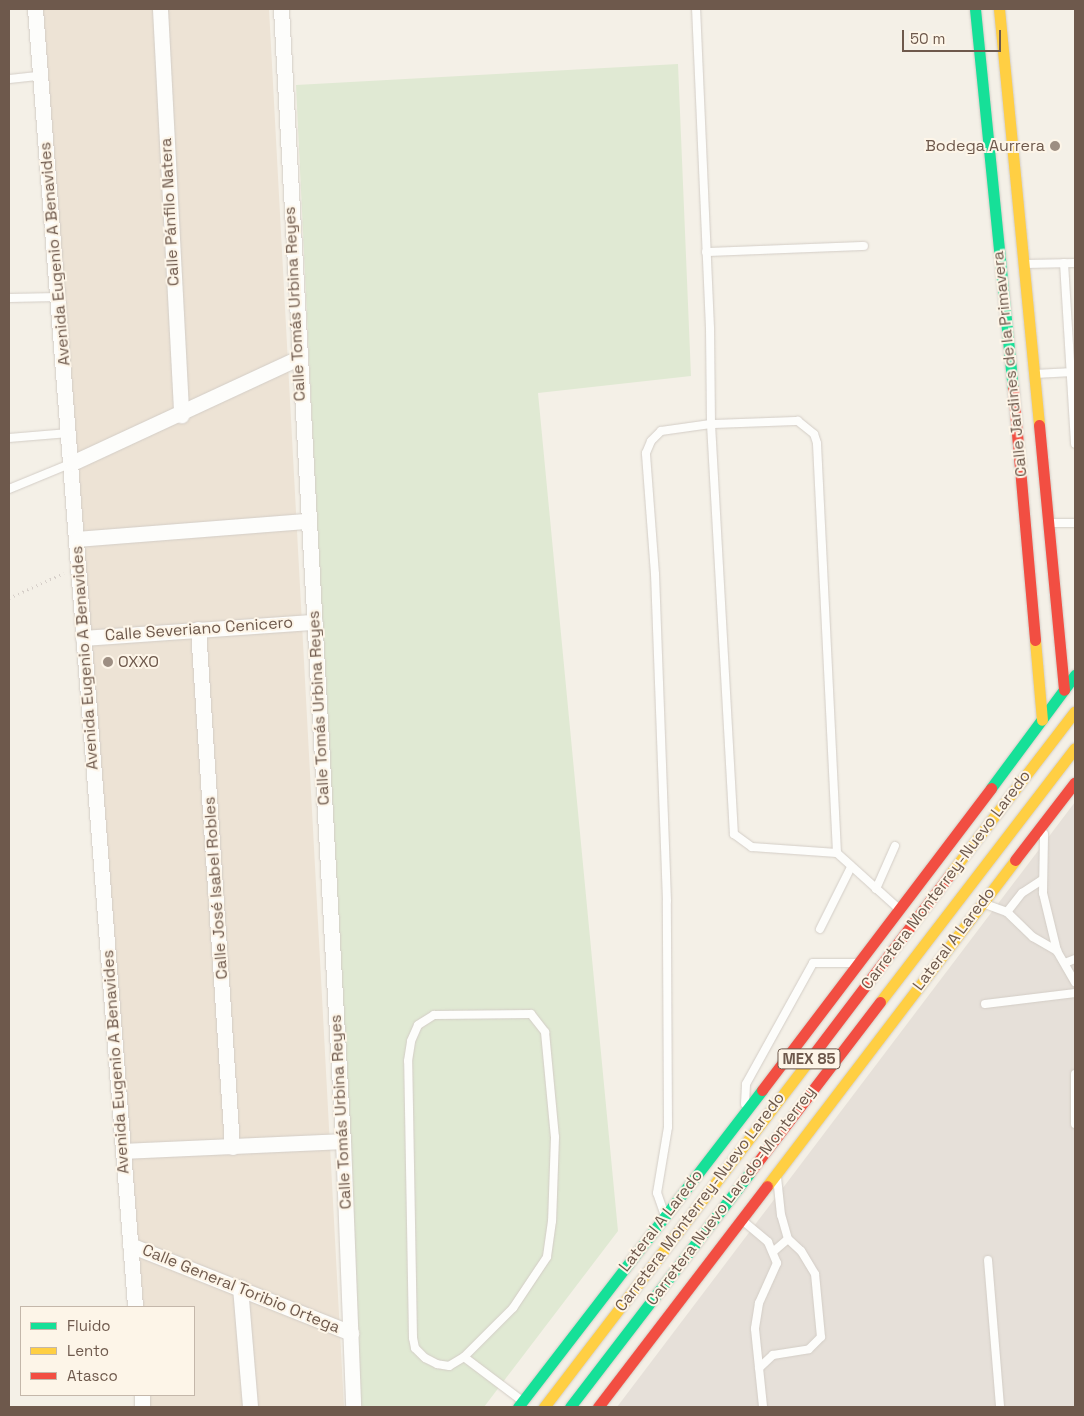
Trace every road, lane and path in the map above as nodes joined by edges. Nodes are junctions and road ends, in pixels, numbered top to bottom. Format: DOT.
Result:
graph roads {
  1 [pos="35,9"];
  2 [pos="160,9"];
  3 [pos="280,9"];
  4 [pos="696,9"];
  5 [pos="975,9"];
  6 [pos="998,9"];
  7 [pos="1000,24"];
  8 [pos="976,25"];
  9 [pos="40,76"];
  10 [pos="9,78"];
  11 [pos="864,246"];
  12 [pos="706,252"];
  13 [pos="1064,263"];
  14 [pos="1075,263"];
  15 [pos="1025,264"];
  16 [pos="58,297"];
  17 [pos="9,298"];
  18 [pos="298,358"];
  19 [pos="1073,372"];
  20 [pos="1024,374"];
  21 [pos="181,415"];
  22 [pos="711,424"];
  23 [pos="69,432"];
  24 [pos="9,438"];
  25 [pos="1075,444"];
  26 [pos="72,463"];
  27 [pos="9,489"];
  28 [pos="307,521"];
  29 [pos="1049,523"];
  30 [pos="1075,523"];
  31 [pos="77,539"];
  32 [pos="79,566"];
  33 [pos="9,598"];
  34 [pos="314,622"];
  35 [pos="198,628"];
  36 [pos="84,638"];
  37 [pos="1075,676"];
  38 [pos="1064,690"];
  39 [pos="1075,711"];
  40 [pos="1042,720"];
  41 [pos="1075,748"];
  42 [pos="1075,782"];
  43 [pos="1046,820"];
  44 [pos="895,846"];
  45 [pos="837,853"];
  46 [pos="851,867"];
  47 [pos="1042,880"];
  48 [pos="876,889"];
  49 [pos="981,903"];
  50 [pos="901,910"];
  51 [pos="1007,912"];
  52 [pos="915,921"];
  53 [pos="820,928"];
  54 [pos="1057,951"];
  55 [pos="1075,959"];
  56 [pos="860,963"];
  57 [pos="1065,963"];
  58 [pos="875,974"];
  59 [pos="1075,982"];
  60 [pos="1075,993"];
  61 [pos="985,1004"];
  62 [pos="1075,1074"];
  63 [pos="746,1111"];
  64 [pos="1075,1124"];
  65 [pos="343,1141"];
  66 [pos="232,1147"];
  67 [pos="123,1151"];
  68 [pos="777,1173"];
  69 [pos="665,1215"];
  70 [pos="740,1219"];
  71 [pos="788,1239"];
  72 [pos="130,1244"];
  73 [pos="774,1251"];
  74 [pos="988,1260"];
  75 [pos="240,1287"];
  76 [pos="135,1306"];
  77 [pos="351,1333"];
  78 [pos="464,1357"];
  79 [pos="759,1368"];
  80 [pos="520,1404"];
  81 [pos="250,1407"];
  82 [pos="353,1407"];
  83 [pos="544,1407"];
  84 [pos="570,1407"];
  85 [pos="598,1407"];
  86 [pos="763,1407"];
  87 [pos="1000,1407"];
  1 -- 9 [label="street, Avenida Eugenio A Benavides"];
  2 -- 21 [label="street, Calle Pánfilo Natera"];
  3 -- 18 [label="street, Calle Tomás Urbina Reyes"];
  4 -- 12 [label="lane"];
  5 -- 8 [label="main road, Calle Jardines de la Primavera"];
  6 -- 7 [label="main road, Calle Jardines de la Primavera"];
  7 -- 8 [label="main road"];
  7 -- 15 [label="main road, Calle Jardines de la Primavera"];
  8 -- 20 [label="main road, Calle Jardines de la Primavera"];
  9 -- 10 [label="lane"];
  9 -- 16 [label="street, Avenida Eugenio A Benavides"];
  11 -- 12 [label="lane"];
  12 -- 22 [label="lane"];
  13 -- 14 [label="lane"];
  13 -- 15 [label="lane"];
  13 -- 19 [label="lane"];
  15 -- 20 [label="main road, Calle Jardines de la Primavera"];
  16 -- 17 [label="lane"];
  16 -- 23 [label="street, Avenida Eugenio A Benavides"];
  18 -- 21 [label="street"];
  18 -- 28 [label="street, Calle Tomás Urbina Reyes"];
  19 -- 20 [label="lane"];
  19 -- 25 [label="lane"];
  20 -- 29 [label="main road, Calle Jardines de la Primavera"];
  20 -- 40 [label="main road, Calle Jardines de la Primavera"];
  21 -- 26 [label="street"];
  22 -- 45 [label="lane"];
  22 -- 45 [label="lane"];
  22 -- 69 [label="lane"];
  23 -- 24 [label="lane"];
  23 -- 26 [label="street, Avenida Eugenio A Benavides"];
  26 -- 27 [label="lane"];
  26 -- 31 [label="street, Avenida Eugenio A Benavides"];
  28 -- 31 [label="street"];
  28 -- 34 [label="street, Calle Tomás Urbina Reyes"];
  29 -- 30 [label="lane"];
  29 -- 38 [label="main road, Calle Jardines de la Primavera"];
  31 -- 32 [label="street, Avenida Eugenio A Benavides"];
  32 -- 33 [label="path"];
  32 -- 36 [label="street, Avenida Eugenio A Benavides"];
  34 -- 35 [label="street, Calle Severiano Cenicero"];
  34 -- 65 [label="street, Calle Tomás Urbina Reyes"];
  35 -- 36 [label="street, Calle Severiano Cenicero"];
  35 -- 66 [label="street, Calle José Isabel Robles"];
  36 -- 67 [label="street, Avenida Eugenio A Benavides"];
  37 -- 38 [label="main road, Lateral A Laredo"];
  38 -- 40 [label="main road, Lateral A Laredo"];
  39 -- 52 [label="main road, Carretera Monterrey-Nuevo Laredo / MEX 85"];
  40 -- 50 [label="main road, Lateral A Laredo"];
  41 -- 84 [label="main road, Carretera Nuevo Laredo-Monterrey / MEX 85"];
  42 -- 43 [label="main road, Lateral A Laredo"];
  43 -- 47 [label="lane"];
  43 -- 49 [label="main road, Lateral A Laredo"];
  44 -- 48 [label="lane"];
  45 -- 46 [label="lane"];
  46 -- 48 [label="lane"];
  46 -- 53 [label="lane"];
  47 -- 51 [label="lane"];
  47 -- 54 [label="lane"];
  48 -- 50 [label="lane"];
  49 -- 51 [label="lane"];
  49 -- 68 [label="main road, Lateral A Laredo"];
  50 -- 52 [label="lane"];
  50 -- 56 [label="main road, Lateral A Laredo"];
  51 -- 54 [label="lane"];
  52 -- 58 [label="main road, Carretera Monterrey-Nuevo Laredo / MEX 85"];
  54 -- 57 [label="lane"];
  55 -- 57 [label="lane"];
  56 -- 58 [label="lane"];
  56 -- 63 [label="main road, Lateral A Laredo"];
  56 -- 63 [label="lane"];
  57 -- 59 [label="lane"];
  58 -- 83 [label="main road, Carretera Monterrey-Nuevo Laredo / MEX 85"];
  60 -- 61 [label="lane"];
  62 -- 64 [label="lane"];
  63 -- 69 [label="main road, Lateral A Laredo"];
  65 -- 66 [label="street"];
  65 -- 77 [label="street, Calle Tomás Urbina Reyes"];
  66 -- 67 [label="street"];
  67 -- 72 [label="street, Avenida Eugenio A Benavides"];
  68 -- 70 [label="main road, Lateral A Laredo"];
  68 -- 71 [label="lane"];
  69 -- 80 [label="main road, Lateral A Laredo"];
  70 -- 73 [label="lane"];
  70 -- 85 [label="main road, Lateral A Laredo"];
  71 -- 73 [label="lane"];
  71 -- 79 [label="lane"];
  72 -- 75 [label="street, Calle General Toribio Ortega"];
  72 -- 76 [label="street, Avenida Eugenio A Benavides"];
  73 -- 79 [label="lane"];
  74 -- 87 [label="lane"];
  75 -- 77 [label="street, Calle General Toribio Ortega"];
  75 -- 81 [label="street"];
  77 -- 82 [label="street, Calle Tomás Urbina Reyes"];
  78 -- 78 [label="lane"];
  78 -- 80 [label="lane"];
  79 -- 86 [label="lane"];
}
